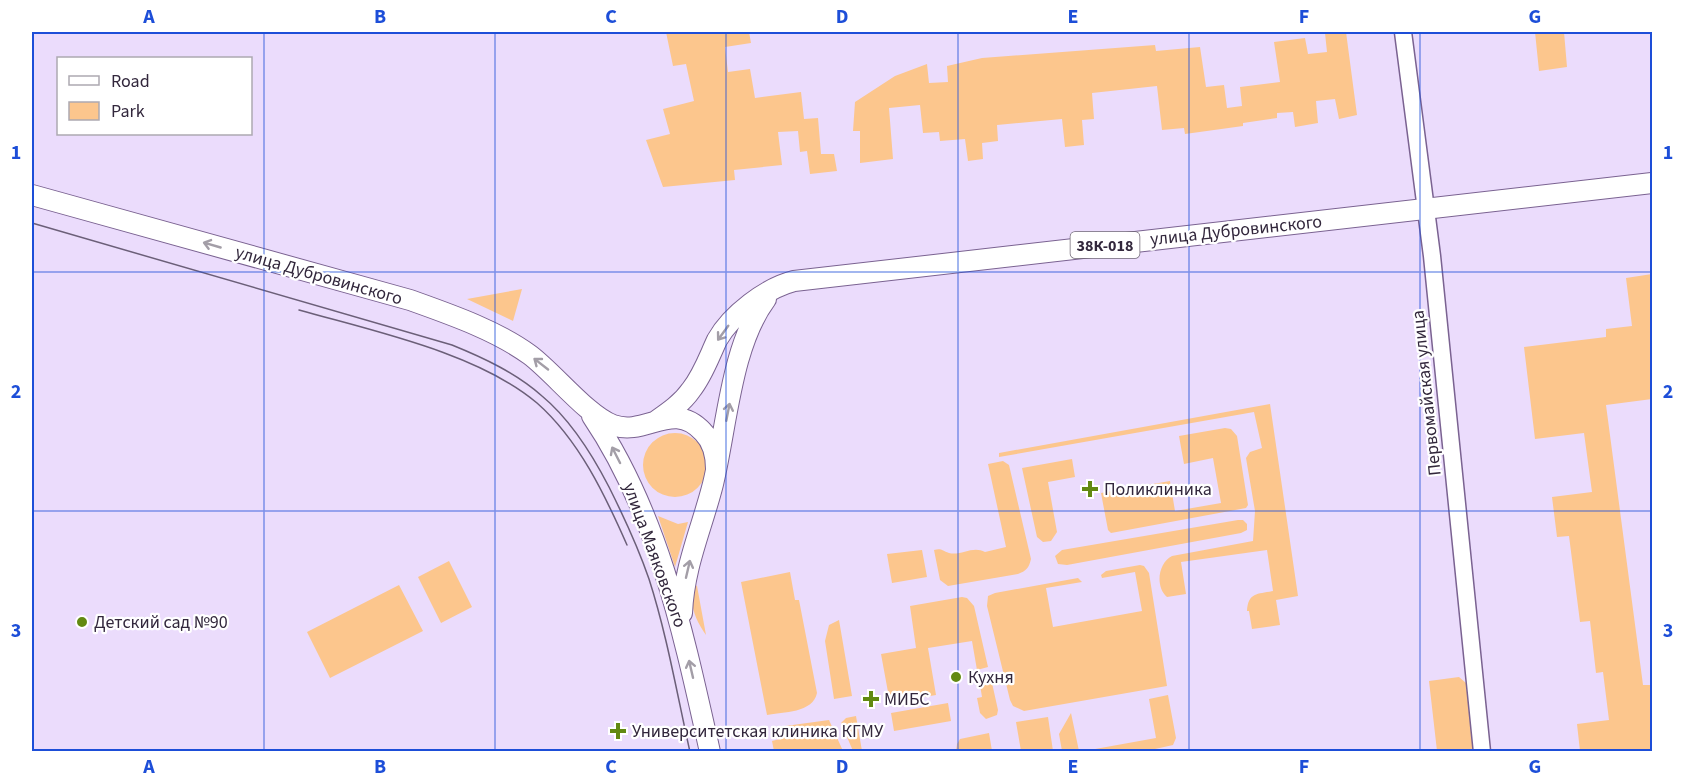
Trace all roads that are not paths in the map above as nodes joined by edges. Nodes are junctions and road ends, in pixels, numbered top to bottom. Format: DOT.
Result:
graph roads {
  1 [pos="1403,32"];
  2 [pos="1653,183"];
  3 [pos="32,195"];
  4 [pos="1426,209"];
  5 [pos="784,284"];
  6 [pos="584,403"];
  7 [pos="656,421"];
  8 [pos="716,469"];
  9 [pos="682,627"];
  10 [pos="710,752"];
  11 [pos="1482,752"];
  1 -- 4 [label="street, Первомайская улица"];
  2 -- 4 [label="main road, улица Дубровинского / 38К-018"];
  6 -- 3 [label="main road, улица Дубровинского, one-way"];
  4 -- 5 [label="main road, улица Дубровинского / 38К-018"];
  4 -- 11 [label="street, Первомайская улица"];
  5 -- 7 [label="main road, улица Дубровинского, one-way"];
  8 -- 5 [label="main road, one-way"];
  6 -- 7 [label="main road"];
  9 -- 6 [label="main road, улица Маяковского, one-way"];
  7 -- 8 [label="main road"];
  9 -- 8 [label="main road, one-way"];
  10 -- 9 [label="main road, улица Маяковского, one-way"];
}
